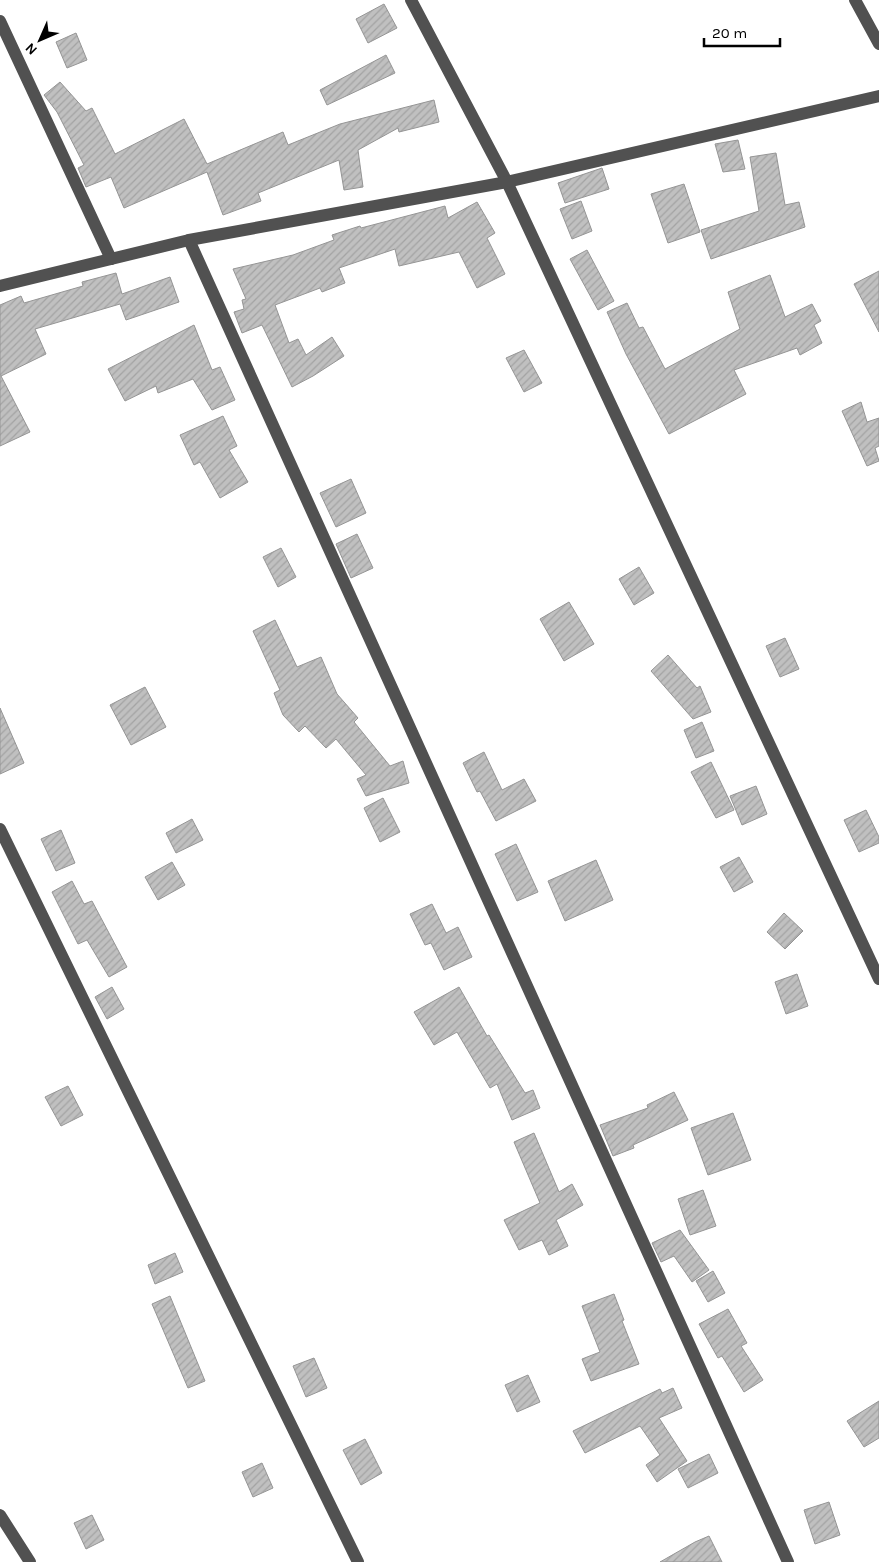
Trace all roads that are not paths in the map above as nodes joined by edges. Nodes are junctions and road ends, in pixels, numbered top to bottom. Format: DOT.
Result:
graph roads {
  1 [pos="411,0"];
  2 [pos="855,0"];
  3 [pos="0,21"];
  4 [pos="879,44"];
  5 [pos="879,96"];
  6 [pos="507,182"];
  7 [pos="188,240"];
  8 [pos="111,260"];
  9 [pos="0,286"];
  10 [pos="0,829"];
  11 [pos="879,979"];
  12 [pos="0,1515"];
  13 [pos="30,1562"];
  14 [pos="358,1562"];
  15 [pos="788,1562"];
  1 -- 6 [label="street"];
  2 -- 4 [label="street"];
  3 -- 8 [label="street"];
  5 -- 6 [label="street"];
  6 -- 7 [label="street"];
  6 -- 11 [label="street"];
  7 -- 8 [label="street"];
  7 -- 15 [label="street"];
  8 -- 9 [label="street"];
  10 -- 14 [label="street"];
  12 -- 13 [label="street"];
}
